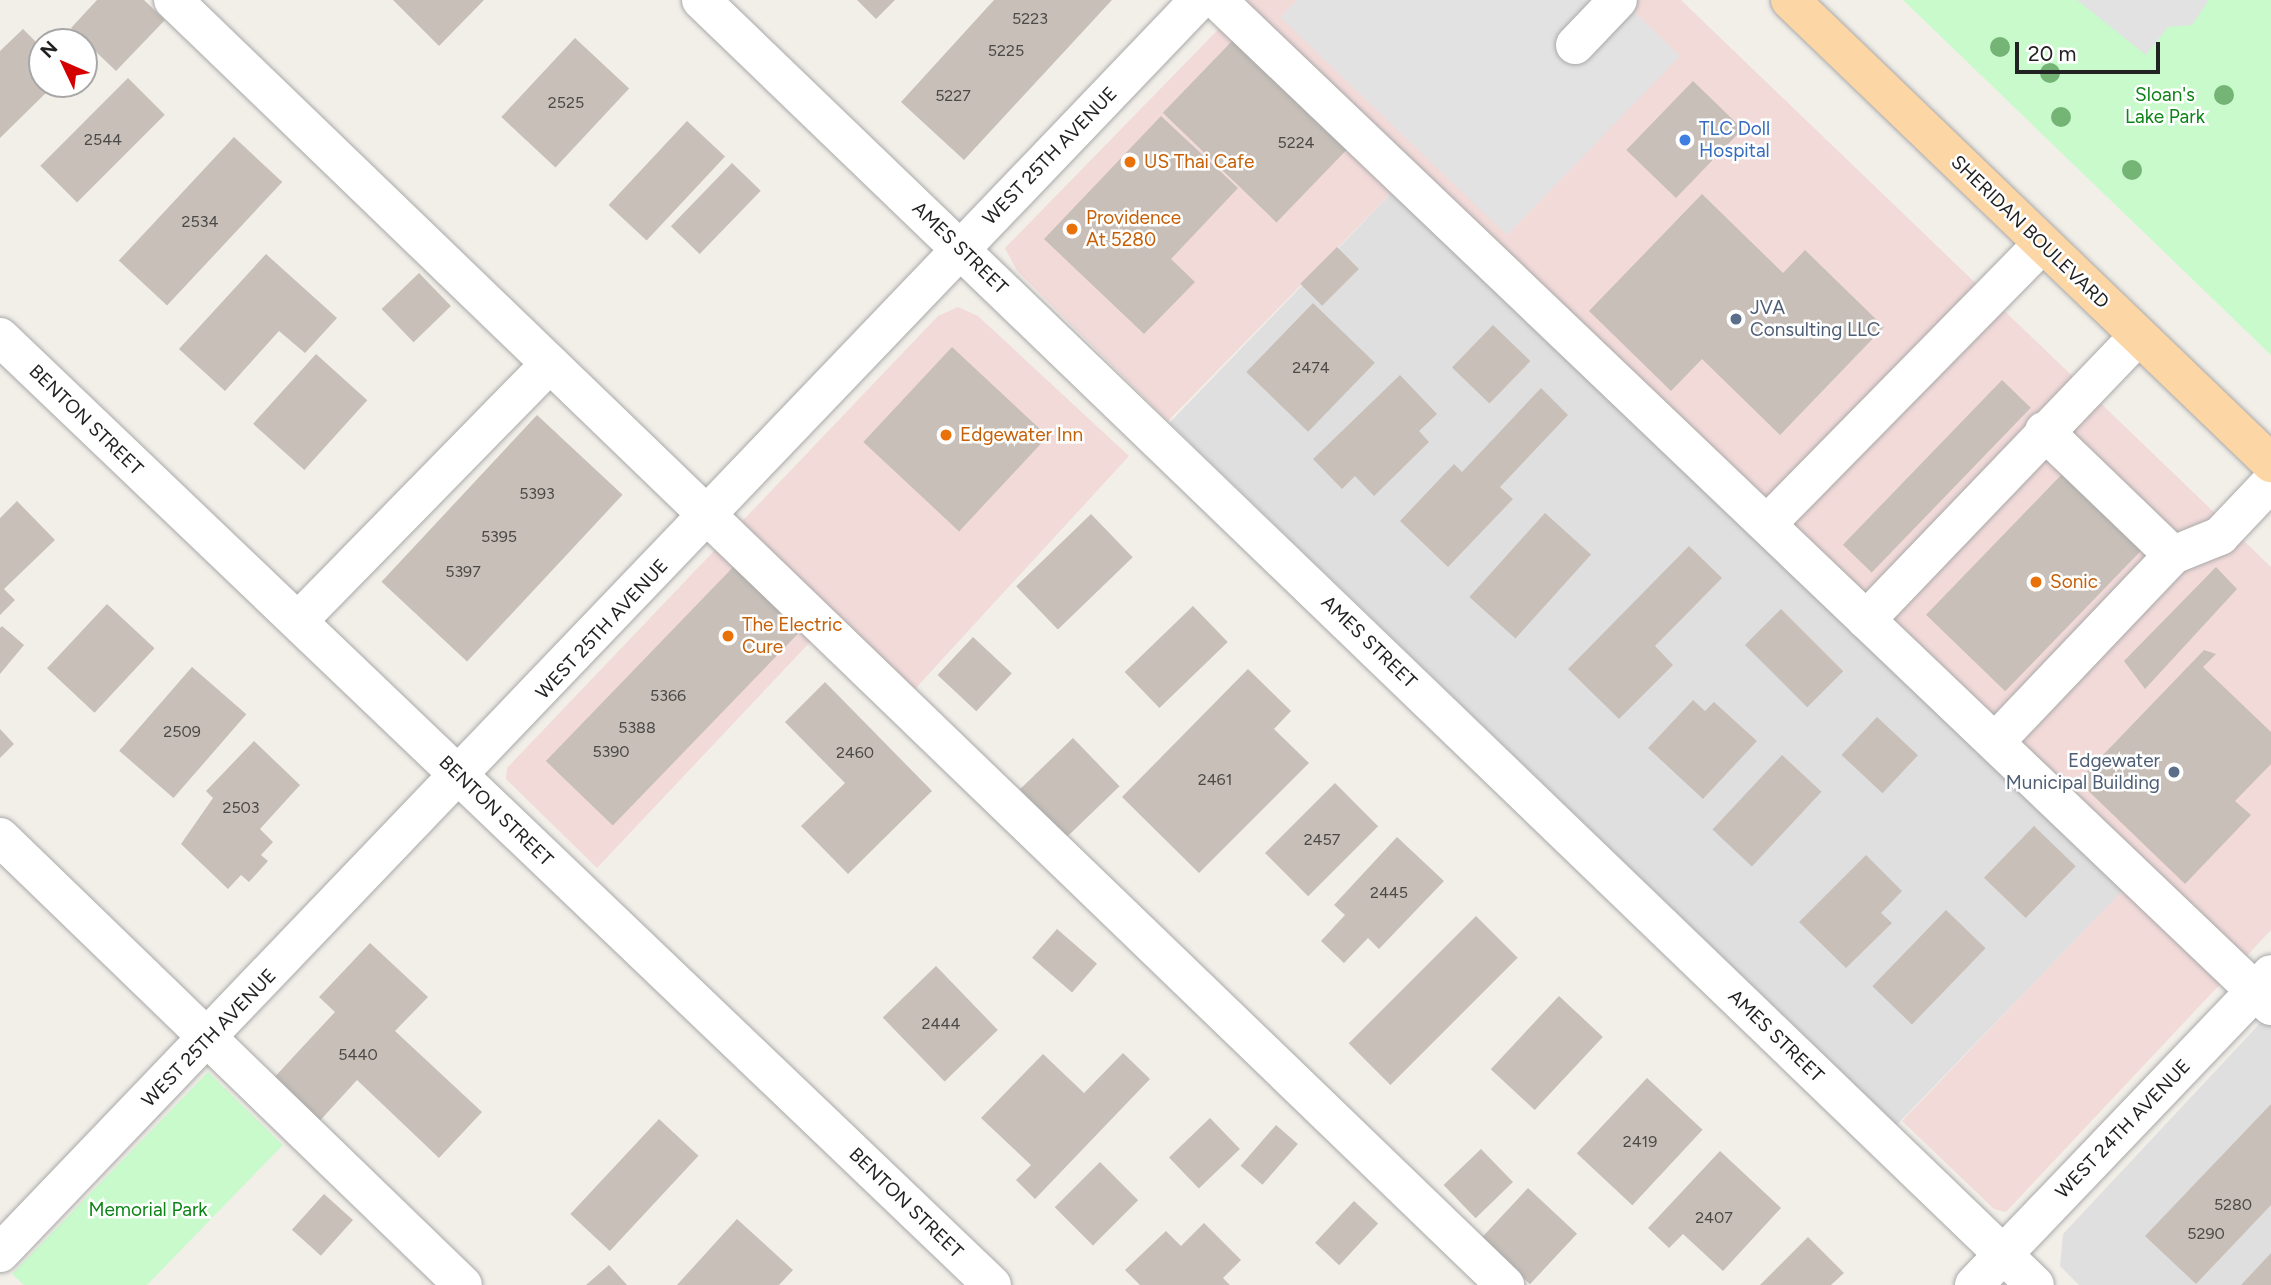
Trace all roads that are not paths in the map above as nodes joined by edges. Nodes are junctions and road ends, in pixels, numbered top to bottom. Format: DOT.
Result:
graph roads {
  1 [pos="173,0"];
  2 [pos="701,0"];
  3 [pos="1199,0"];
  4 [pos="1217,0"];
  5 [pos="1618,0"];
  6 [pos="1790,0"];
  7 [pos="1575,45"];
  8 [pos="2042,244"];
  9 [pos="962,249"];
  10 [pos="0,337"];
  11 [pos="2138,337"];
  12 [pos="550,364"];
  13 [pos="2044,431"];
  14 [pos="2271,463"];
  15 [pos="2271,482"];
  16 [pos="708,516"];
  17 [pos="1767,524"];
  18 [pos="2173,555"];
  19 [pos="1866,620"];
  20 [pos="298,621"];
  21 [pos="1995,743"];
  22 [pos="461,777"];
  23 [pos="0,837"];
  24 [pos="2266,990"];
  25 [pos="208,1038"];
  26 [pos="0,1253"];
  27 [pos="2003,1255"];
  28 [pos="463,1285"];
  29 [pos="992,1285"];
  30 [pos="1505,1285"];
  31 [pos="1974,1285"];
  32 [pos="2035,1285"];
  1 -- 12 [label="street"];
  2 -- 9 [label="street, AMES STREET"];
  3 -- 9 [label="street, WEST 25TH AVENUE"];
  4 -- 17 [label="street"];
  5 -- 7 [label="street"];
  6 -- 8 [label="main road, SHERIDAN BOULEVARD"];
  8 -- 11 [label="main road, SHERIDAN BOULEVARD"];
  8 -- 17 [label="street"];
  9 -- 16 [label="street, WEST 25TH AVENUE"];
  9 -- 27 [label="street, AMES STREET"];
  10 -- 20 [label="street, BENTON STREET"];
  11 -- 13 [label="street"];
  11 -- 14 [label="main road, SHERIDAN BOULEVARD"];
  12 -- 16 [label="street"];
  12 -- 20 [label="street"];
  13 -- 18 [label="street"];
  13 -- 19 [label="street"];
  15 -- 18 [label="street"];
  16 -- 22 [label="street, WEST 25TH AVENUE"];
  16 -- 30 [label="street"];
  17 -- 19 [label="street"];
  18 -- 21 [label="street"];
  19 -- 21 [label="street"];
  20 -- 22 [label="street, BENTON STREET"];
  21 -- 24 [label="street"];
  22 -- 25 [label="street, WEST 25TH AVENUE"];
  22 -- 29 [label="street, BENTON STREET"];
  23 -- 25 [label="street"];
  24 -- 27 [label="street, WEST 24TH AVENUE"];
  25 -- 26 [label="street, WEST 25TH AVENUE"];
  25 -- 28 [label="street"];
  27 -- 31 [label="street, WEST 24TH AVENUE"];
  27 -- 32 [label="street, AMES STREET"];
}
